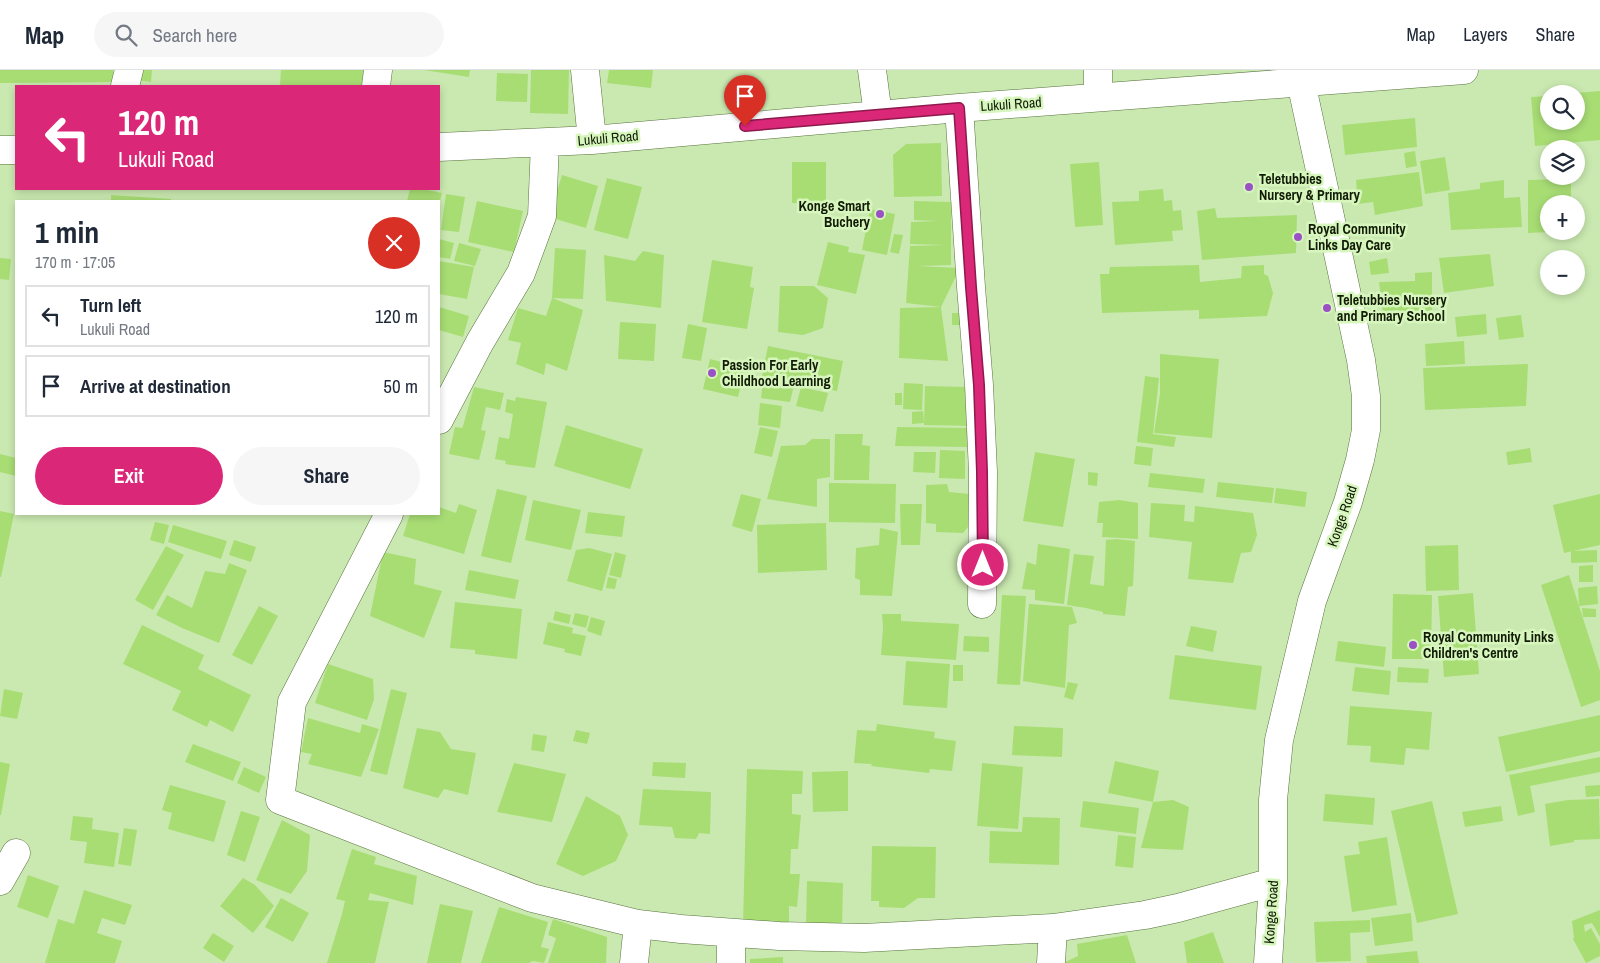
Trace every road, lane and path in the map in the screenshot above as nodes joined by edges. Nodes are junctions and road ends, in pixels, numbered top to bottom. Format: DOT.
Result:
graph roads {
  1 [pos="129,70"];
  2 [pos="378,70"];
  3 [pos="585,70"];
  4 [pos="872,70"];
  5 [pos="1098,70"];
  6 [pos="1464,70"];
  7 [pos="1301,76"];
  8 [pos="125,85"];
  9 [pos="376,85"];
  10 [pos="1098,97"];
  11 [pos="959,108"];
  12 [pos="878,115"];
  13 [pos="592,140"];
  14 [pos="545,143"];
  15 [pos="440,147"];
  16 [pos="0,150"];
  17 [pos="15,150"];
  18 [pos="440,418"];
  19 [pos="388,515"];
  20 [pos="982,604"];
  21 [pos="16,853"];
  22 [pos="0,881"];
  23 [pos="1274,882"];
  24 [pos="638,924"];
  25 [pos="1053,928"];
  26 [pos="730,932"];
  27 [pos="634,963"];
  28 [pos="730,963"];
  29 [pos="1051,963"];
  30 [pos="1268,963"];
  1 -- 8 [label="street"];
  2 -- 9 [label="street"];
  3 -- 13 [label="street"];
  4 -- 12 [label="street"];
  5 -- 10 [label="street"];
  6 -- 7 [label="street, Lukuli Road"];
  7 -- 10 [label="street, Lukuli Road"];
  7 -- 23 [label="street, Konge Road"];
  10 -- 11 [label="street, Lukuli Road"];
  11 -- 12 [label="street, Lukuli Road"];
  11 -- 20 [label="street"];
  12 -- 13 [label="street, Lukuli Road"];
  13 -- 14 [label="street, Lukuli Road"];
  14 -- 15 [label="street, Lukuli Road"];
  14 -- 18 [label="street"];
  16 -- 17 [label="street"];
  19 -- 24 [label="street"];
  21 -- 22 [label="street"];
  23 -- 25 [label="street"];
  23 -- 30 [label="street, Konge Road"];
  24 -- 26 [label="street"];
  24 -- 27 [label="street"];
  25 -- 26 [label="street"];
  25 -- 29 [label="street"];
  26 -- 28 [label="street"];
}
